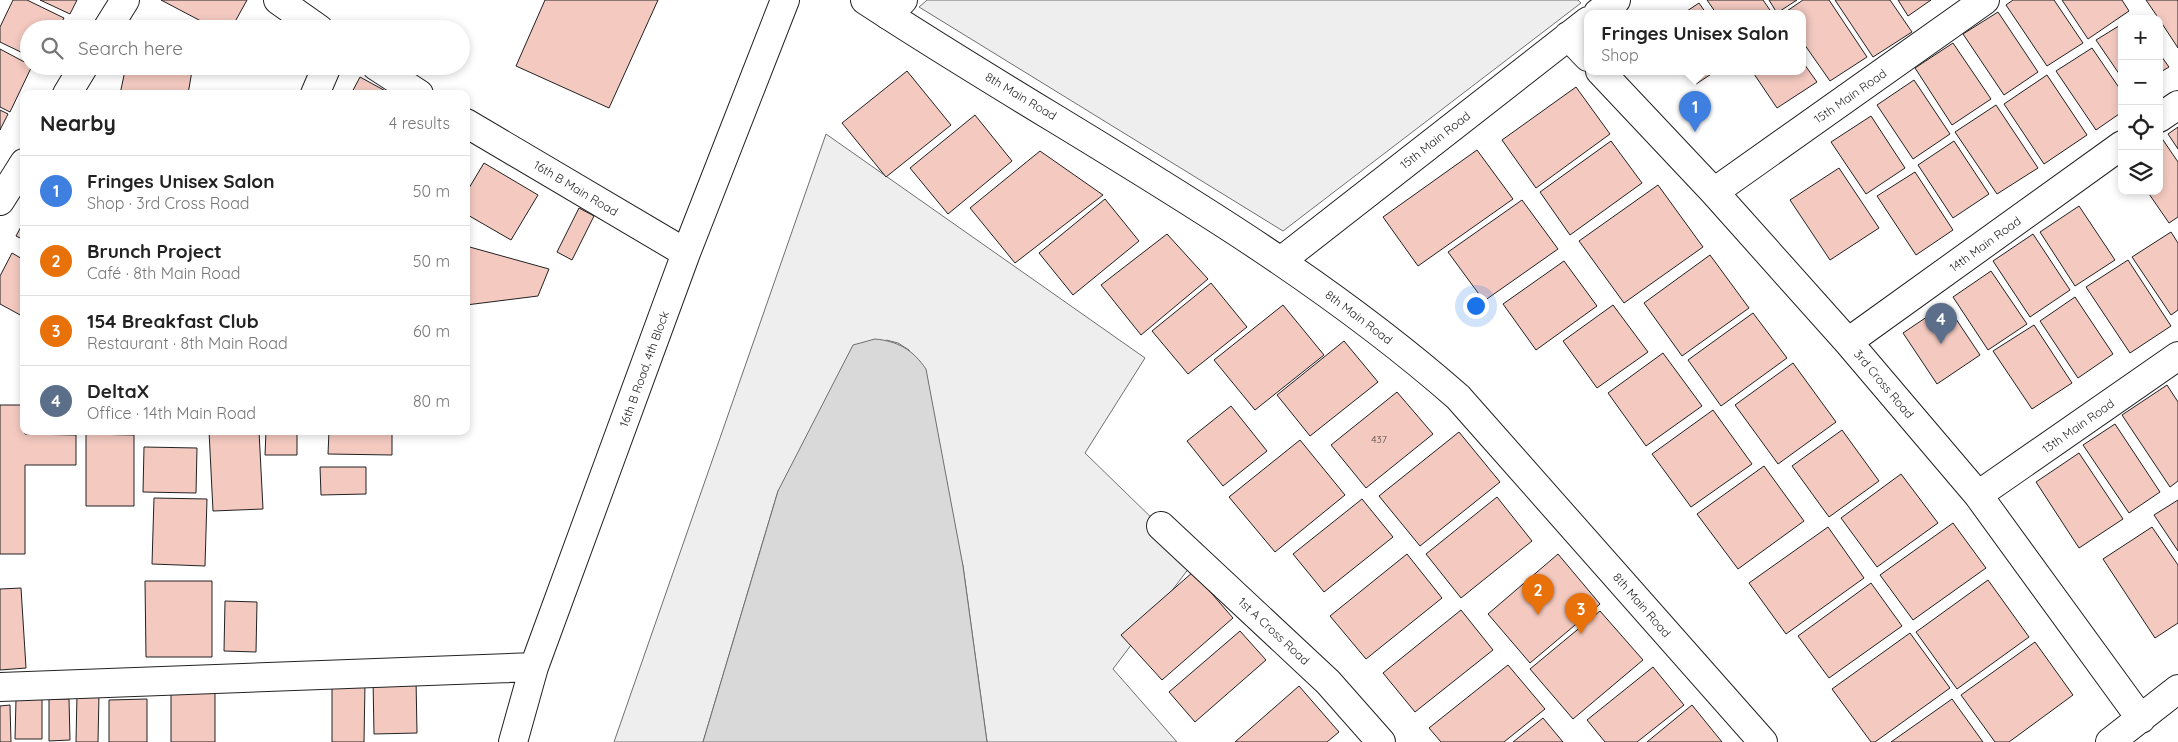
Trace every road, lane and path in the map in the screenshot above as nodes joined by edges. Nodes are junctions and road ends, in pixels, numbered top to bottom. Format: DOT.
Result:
graph roads {
  1 [pos="125,0"];
  2 [pos="278,0"];
  3 [pos="785,0"];
  4 [pos="865,0"];
  5 [pos="1616,0"];
  6 [pos="1986,0"];
  7 [pos="896,7"];
  8 [pos="1602,10"];
  9 [pos="113,20"];
  10 [pos="306,20"];
  11 [pos="1578,29"];
  12 [pos="1584,46"];
  13 [pos="78,75"];
  14 [pos="323,75"];
  15 [pos="390,75"];
  16 [pos="1604,75"];
  17 [pos="69,90"];
  18 [pos="317,90"];
  19 [pos="413,90"];
  20 [pos="2178,105"];
  21 [pos="2163,115"];
  22 [pos="470,125"];
  23 [pos="2118,148"];
  24 [pos="20,169"];
  25 [pos="1714,192"];
  26 [pos="0,201"];
  27 [pos="686,254"];
  28 [pos="1282,260"];
  29 [pos="1848,342"];
  30 [pos="2178,356"];
  31 [pos="1978,495"];
  32 [pos="1161,526"];
  33 [pos="534,667"];
  34 [pos="0,687"];
  35 [pos="2178,689"];
  36 [pos="2141,719"];
  37 [pos="513,742"];
  38 [pos="1381,742"];
  39 [pos="1763,742"];
  40 [pos="2110,742"];
  1 -- 9 [label="street"];
  2 -- 10 [label="street"];
  3 -- 27 [label="street, 16th B Road, 4th Block"];
  4 -- 7 [label="street, 8th Main Road"];
  5 -- 8 [label="street"];
  6 -- 25 [label="street, 15th Main Road"];
  7 -- 28 [label="street, 8th Main Road"];
  11 -- 12 [label="street"];
  11 -- 28 [label="street, 15th Main Road"];
  13 -- 17 [label="street"];
  14 -- 18 [label="street"];
  15 -- 19 [label="street"];
  16 -- 25 [label="street, 3rd Cross Road"];
  20 -- 21 [label="street"];
  22 -- 27 [label="street, 16th B Main Road"];
  23 -- 29 [label="street, 14th Main Road"];
  24 -- 26 [label="street"];
  25 -- 29 [label="street, 3rd Cross Road"];
  27 -- 33 [label="street, 16th B Road, 4th Block"];
  28 -- 39 [label="street, 8th Main Road"];
  29 -- 31 [label="street, 3rd Cross Road"];
  30 -- 31 [label="street, 13th Main Road"];
  31 -- 36 [label="street, 3rd Cross Road"];
  32 -- 38 [label="street, 1st A Cross Road"];
  33 -- 34 [label="street"];
  33 -- 37 [label="street, 16th B Road, 4th Block"];
  35 -- 36 [label="street"];
  36 -- 40 [label="street"];
}
